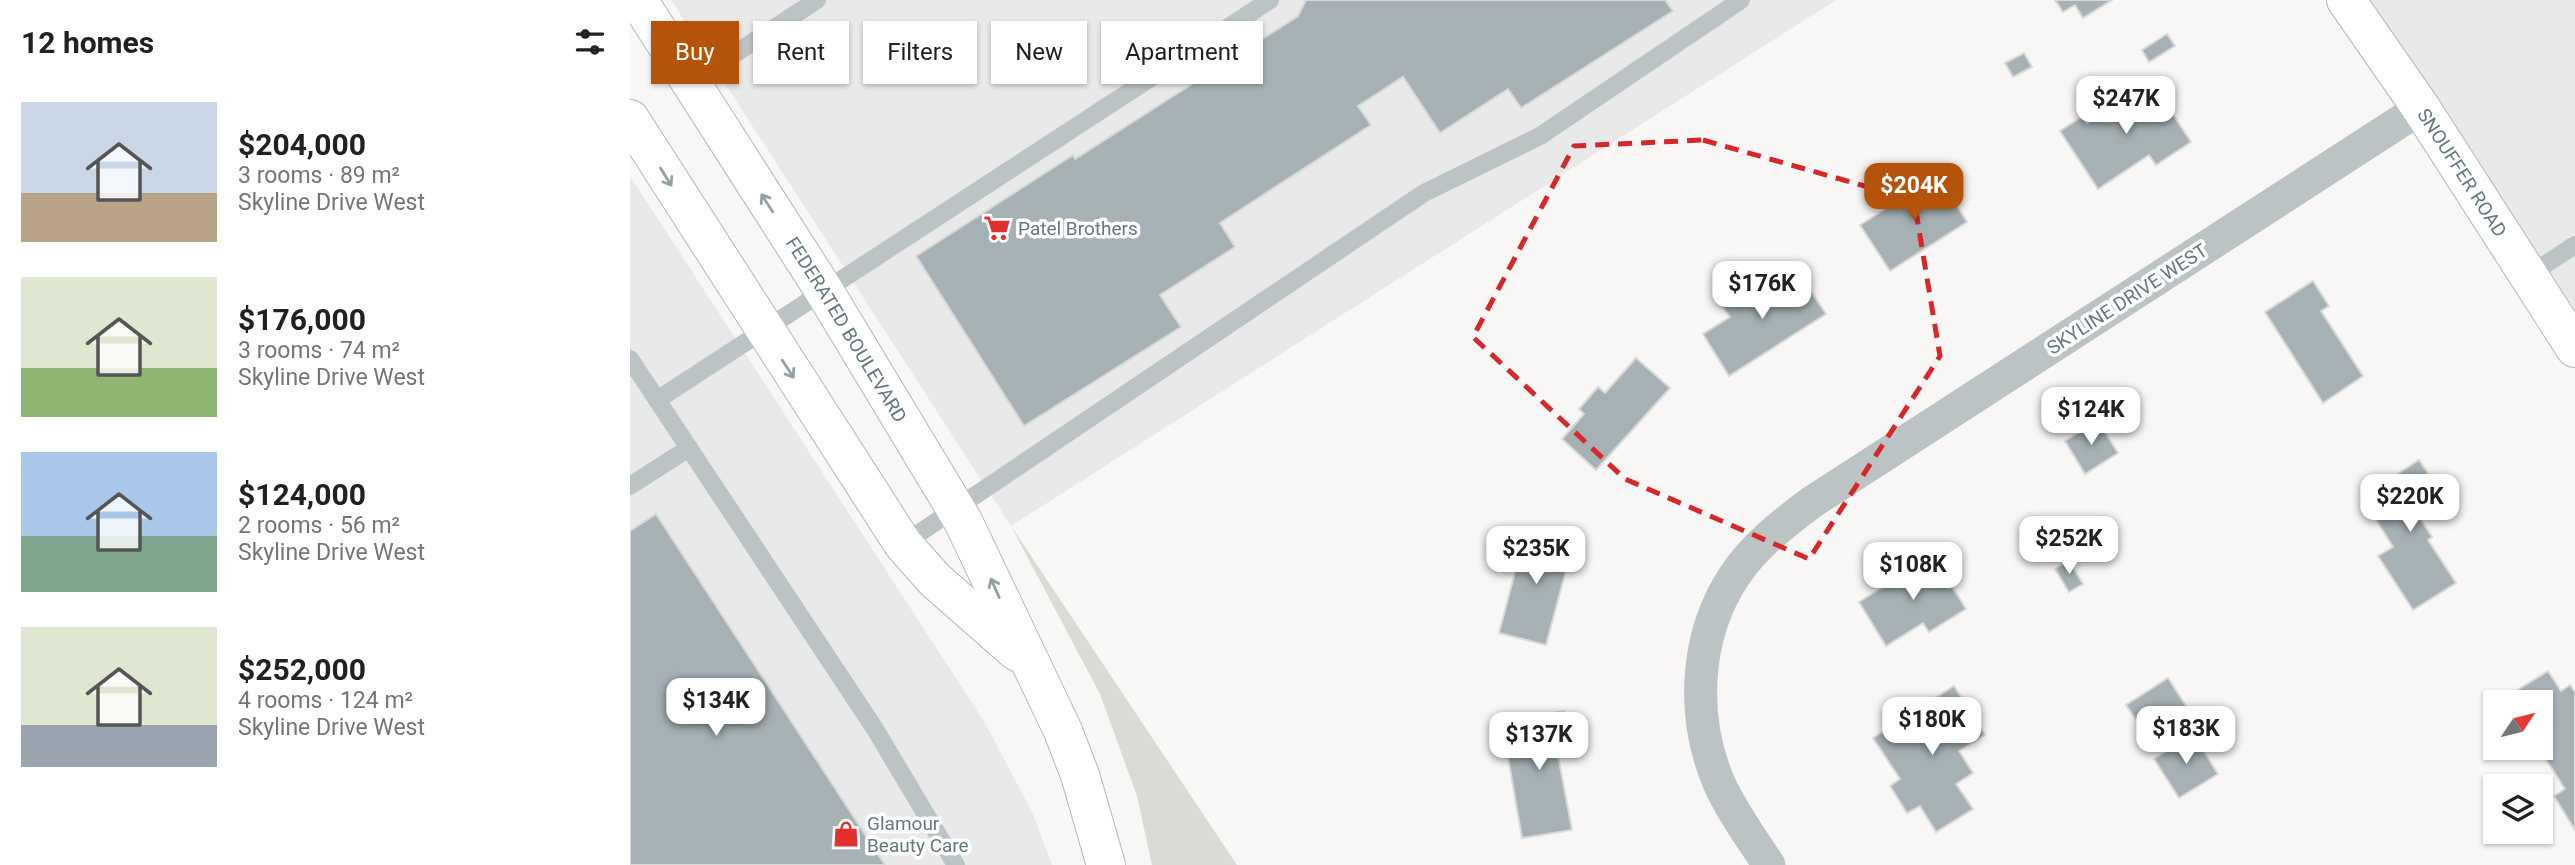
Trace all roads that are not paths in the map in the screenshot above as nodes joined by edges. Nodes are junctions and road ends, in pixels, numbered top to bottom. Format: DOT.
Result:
graph roads {
  1 [pos="638,0"];
  2 [pos="817,0"];
  3 [pos="1270,0"];
  4 [pos="1741,0"];
  5 [pos="2346,0"];
  6 [pos="651,21"];
  7 [pos="739,51"];
  8 [pos="691,84"];
  9 [pos="2421,108"];
  10 [pos="630,119"];
  11 [pos="2575,245"];
  12 [pos="2529,275"];
  13 [pos="823,289"];
  14 [pos="763,329"];
  15 [pos="2575,348"];
  16 [pos="630,359"];
  17 [pos="657,400"];
  18 [pos="689,448"];
  19 [pos="630,486"];
  20 [pos="956,508"];
  21 [pos="903,544"];
  22 [pos="1034,673"];
  23 [pos="956,865"];
  24 [pos="1106,865"];
  25 [pos="1769,865"];
  1 -- 6 [label="main road, FEDERATED BOULEVARD"];
  2 -- 7 [label="lane"];
  3 -- 13 [label="lane"];
  4 -- 20 [label="lane"];
  5 -- 9 [label="main road, SNOUFFER ROAD"];
  13 -- 8 [label="main road, FEDERATED BOULEVARD, one-way"];
  9 -- 12 [label="main road, SNOUFFER ROAD"];
  9 -- 25 [label="street, SKYLINE DRIVE WEST"];
  10 -- 14 [label="main road, FEDERATED BOULEVARD, one-way"];
  11 -- 12 [label="lane"];
  12 -- 15 [label="main road, SNOUFFER ROAD"];
  13 -- 14 [label="lane"];
  13 -- 20 [label="main road, FEDERATED BOULEVARD"];
  14 -- 17 [label="lane"];
  14 -- 21 [label="main road, FEDERATED BOULEVARD, one-way"];
  16 -- 17 [label="lane"];
  17 -- 18 [label="lane"];
  18 -- 19 [label="lane"];
  18 -- 23 [label="lane"];
  20 -- 21 [label="lane"];
  22 -- 20 [label="main road, FEDERATED BOULEVARD, one-way"];
  21 -- 22 [label="main road, FEDERATED BOULEVARD"];
  22 -- 24 [label="main road, FEDERATED BOULEVARD"];
}
